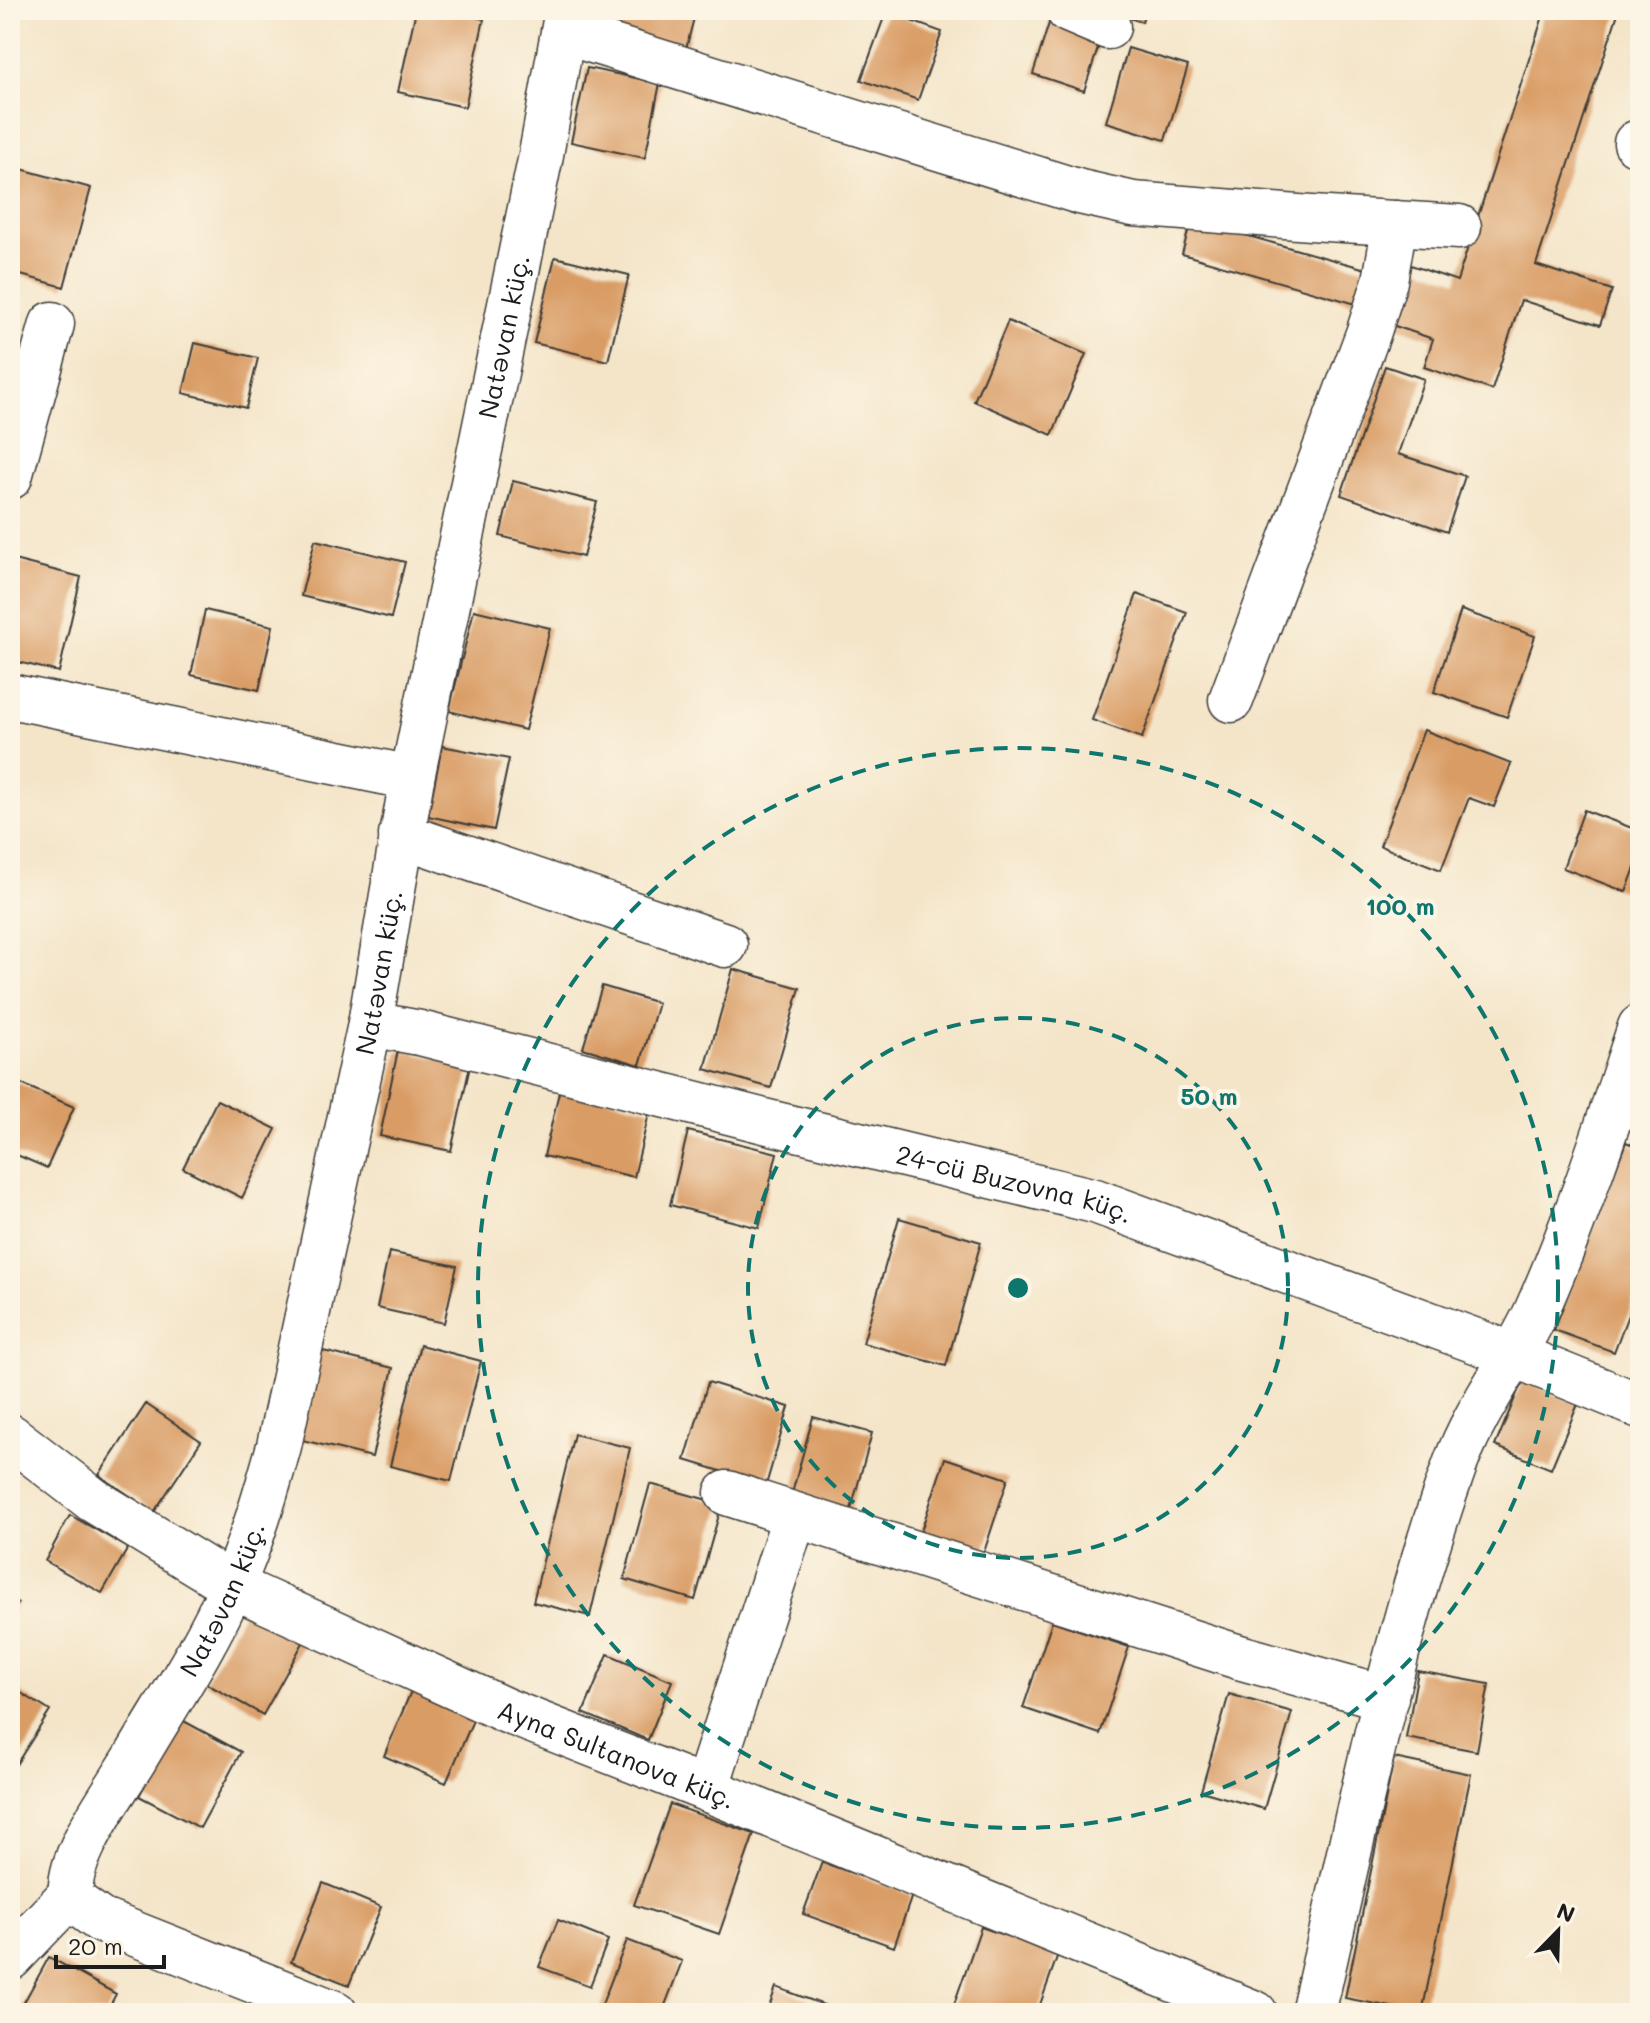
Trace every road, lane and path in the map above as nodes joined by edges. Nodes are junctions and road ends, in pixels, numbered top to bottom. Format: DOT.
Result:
graph roads {
  1 [pos="1068,10"];
  2 [pos="565,21"];
  3 [pos="1108,27"];
  4 [pos="1395,223"];
  5 [pos="1459,227"];
  6 [pos="52,324"];
  7 [pos="10,477"];
  8 [pos="10,696"];
  9 [pos="1231,700"];
  10 [pos="412,778"];
  11 [pos="401,835"];
  12 [pos="725,945"];
  13 [pos="370,1024"];
  14 [pos="1640,1027"];
  15 [pos="1514,1355"];
  16 [pos="1640,1406"];
  17 [pos="10,1436"];
  18 [pos="727,1493"];
  19 [pos="795,1515"];
  20 [pos="233,1586"];
  21 [pos="1386,1698"];
  22 [pos="706,1789"];
  23 [pos="71,1894"];
  24 [pos="10,1958"];
  25 [pos="335,2013"];
  26 [pos="1255,2013"];
  27 [pos="1313,2013"];
  1 -- 3 [label="street"];
  2 -- 4 [label="street"];
  2 -- 10 [label="street, Natəvan küç."];
  4 -- 5 [label="street"];
  4 -- 9 [label="street"];
  6 -- 7 [label="street"];
  8 -- 10 [label="street"];
  10 -- 11 [label="street, Natəvan küç."];
  11 -- 12 [label="street"];
  11 -- 13 [label="street, Natəvan küç."];
  13 -- 15 [label="street, 24-cü Buzovna küç."];
  13 -- 20 [label="street, Natəvan küç."];
  14 -- 15 [label="street"];
  15 -- 16 [label="street, 24-cü Buzovna küç."];
  15 -- 21 [label="street"];
  17 -- 20 [label="street, Ayna Sultanova küç."];
  18 -- 19 [label="street"];
  19 -- 21 [label="street"];
  19 -- 22 [label="street"];
  20 -- 22 [label="street, Ayna Sultanova küç."];
  20 -- 23 [label="street, Natəvan küç."];
  21 -- 27 [label="street"];
  22 -- 26 [label="street, Ayna Sultanova küç."];
  23 -- 24 [label="street"];
  23 -- 25 [label="street"];
}
